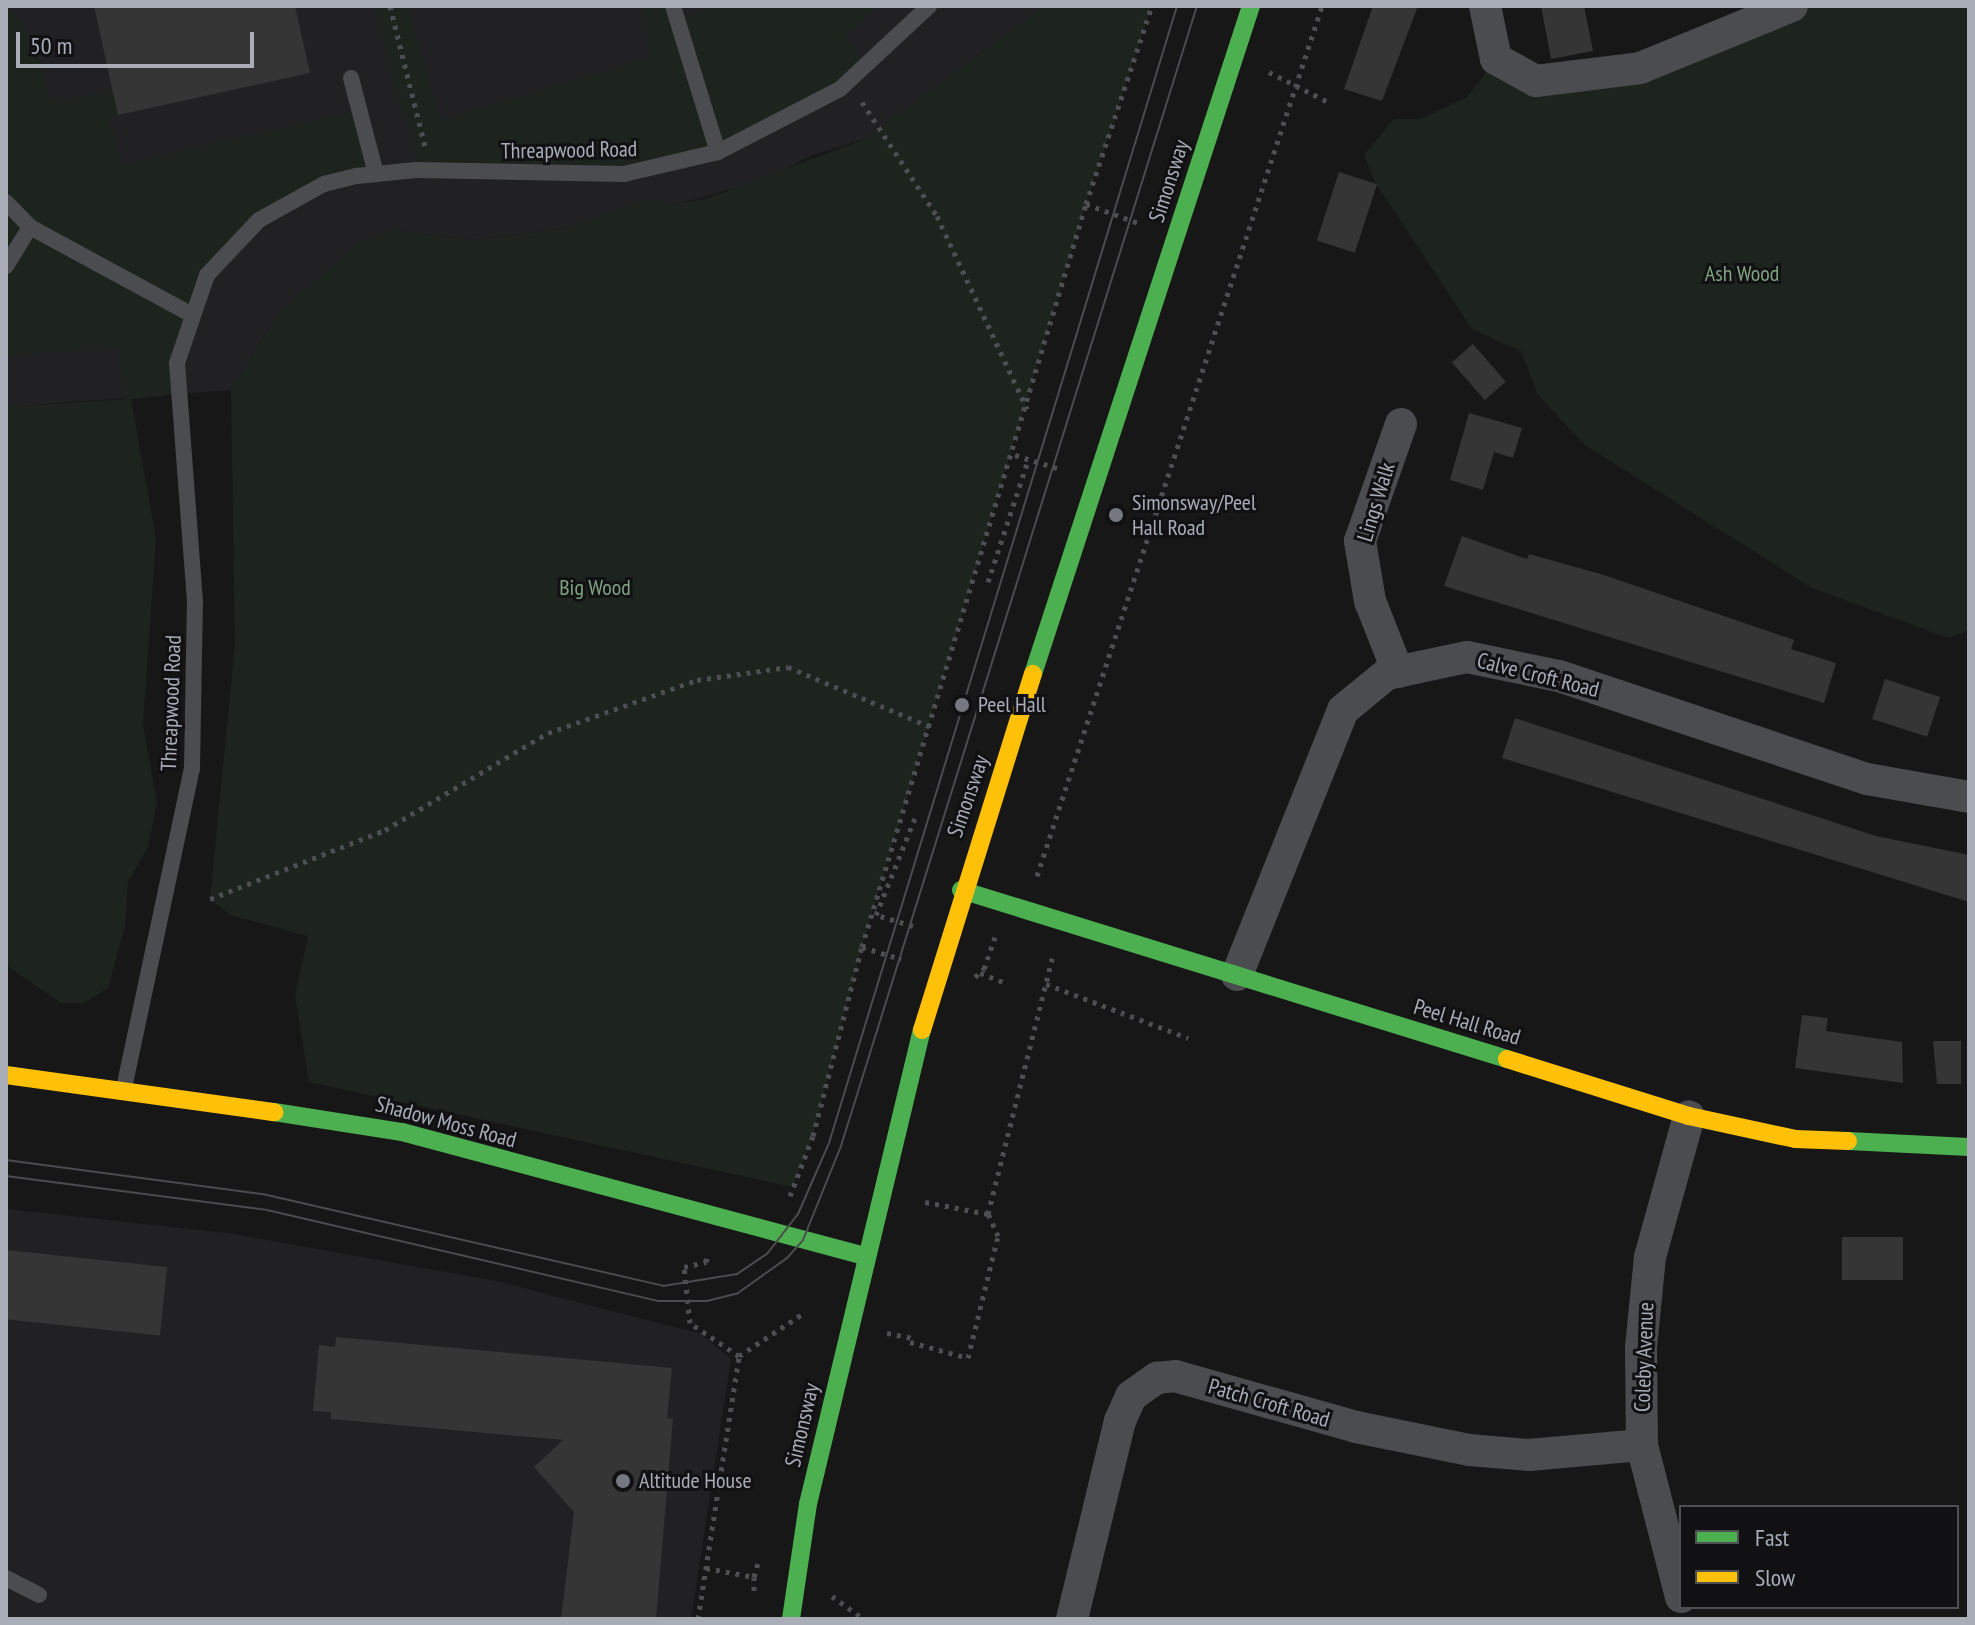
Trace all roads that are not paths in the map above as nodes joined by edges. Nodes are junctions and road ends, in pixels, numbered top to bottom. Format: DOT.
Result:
graph roads {
  1 [pos="929,6"];
  2 [pos="1251,6"];
  3 [pos="1485,6"];
  4 [pos="1792,6"];
  5 [pos="676,14"];
  6 [pos="351,78"];
  7 [pos="718,152"];
  8 [pos="376,174"];
  9 [pos="6,202"];
  10 [pos="30,227"];
  11 [pos="6,266"];
  12 [pos="190,314"];
  13 [pos="1401,424"];
  14 [pos="1398,672"];
  15 [pos="1969,797"];
  16 [pos="961,890"];
  17 [pos="1237,975"];
  18 [pos="6,1075"];
  19 [pos="124,1090"];
  20 [pos="1689,1116"];
  21 [pos="1969,1147"];
  22 [pos="866,1256"];
  23 [pos="1642,1445"];
  24 [pos="6,1578"];
  25 [pos="1679,1589"];
  26 [pos="39,1595"];
  27 [pos="791,1619"];
  28 [pos="1072,1619"];
  1 -- 7 [label="lane, Threapwood Road"];
  2 -- 16 [label="street, Simonsway"];
  3 -- 4 [label="street"];
  5 -- 7 [label="lane"];
  6 -- 8 [label="lane"];
  7 -- 8 [label="lane, Threapwood Road"];
  8 -- 12 [label="lane, Threapwood Road"];
  9 -- 10 [label="lane"];
  10 -- 11 [label="lane"];
  10 -- 12 [label="lane"];
  12 -- 19 [label="lane, Threapwood Road"];
  13 -- 14 [label="street, Lings Walk"];
  14 -- 15 [label="street, Calve Croft Road"];
  14 -- 17 [label="street, Calve Croft Road"];
  16 -- 17 [label="street, Peel Hall Road"];
  16 -- 22 [label="street, Simonsway"];
  17 -- 20 [label="street, Peel Hall Road"];
  18 -- 19 [label="street, Shadow Moss Road"];
  19 -- 22 [label="street, Shadow Moss Road"];
  20 -- 21 [label="street, Peel Hall Road"];
  20 -- 23 [label="street, Coleby Avenue"];
  22 -- 27 [label="street, Simonsway"];
  23 -- 25 [label="street, Coleby Avenue"];
  23 -- 28 [label="street, Patch Croft Road"];
  24 -- 26 [label="lane"];
}
